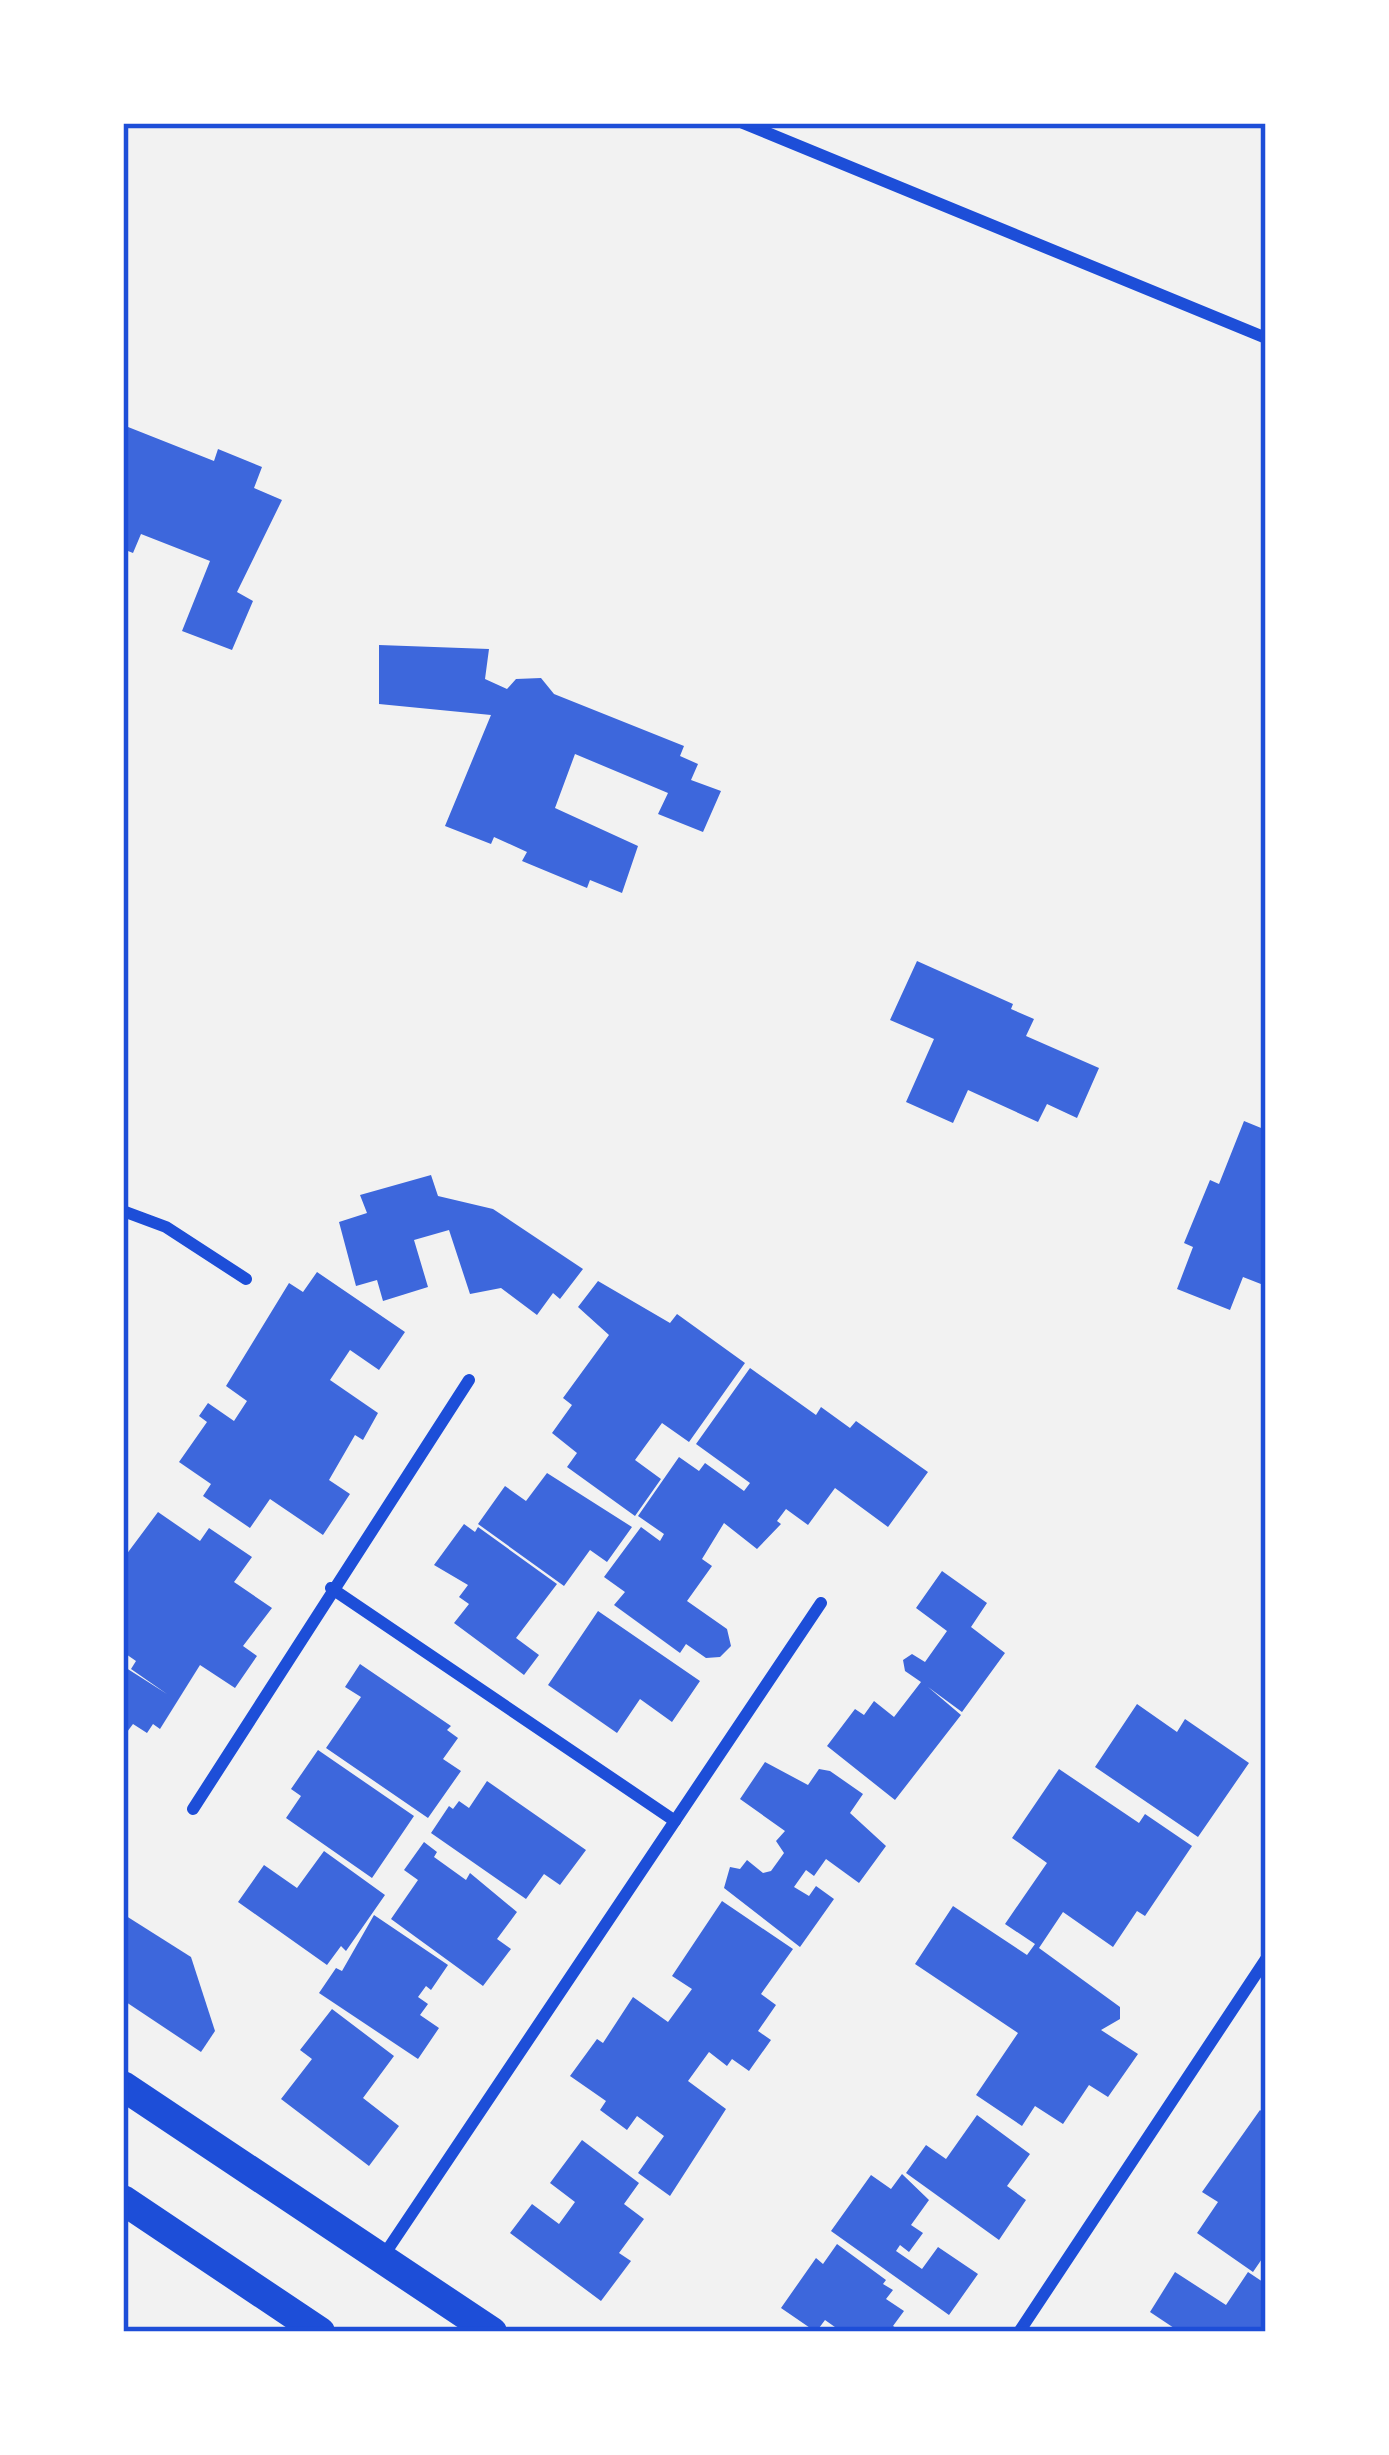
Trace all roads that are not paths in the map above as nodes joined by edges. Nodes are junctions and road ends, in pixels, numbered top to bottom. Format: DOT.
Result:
graph roads {
  1 [pos="743,123"];
  2 [pos="1266,338"];
  3 [pos="123,1211"];
  4 [pos="246,1279"];
  5 [pos="469,1380"];
  6 [pos="332,1588"];
  7 [pos="821,1603"];
  8 [pos="193,1809"];
  9 [pos="675,1821"];
  10 [pos="1266,1959"];
  11 [pos="123,2086"];
  12 [pos="123,2200"];
  13 [pos="382,2259"];
  14 [pos="320,2332"];
  15 [pos="492,2332"];
  16 [pos="1019,2332"];
  1 -- 2 [label="street"];
  3 -- 4 [label="street"];
  5 -- 6 [label="street"];
  6 -- 8 [label="street"];
  6 -- 9 [label="street"];
  7 -- 9 [label="street"];
  9 -- 13 [label="street"];
  10 -- 16 [label="street"];
  11 -- 13 [label="main road"];
  12 -- 14 [label="main road"];
  13 -- 15 [label="main road"];
}
